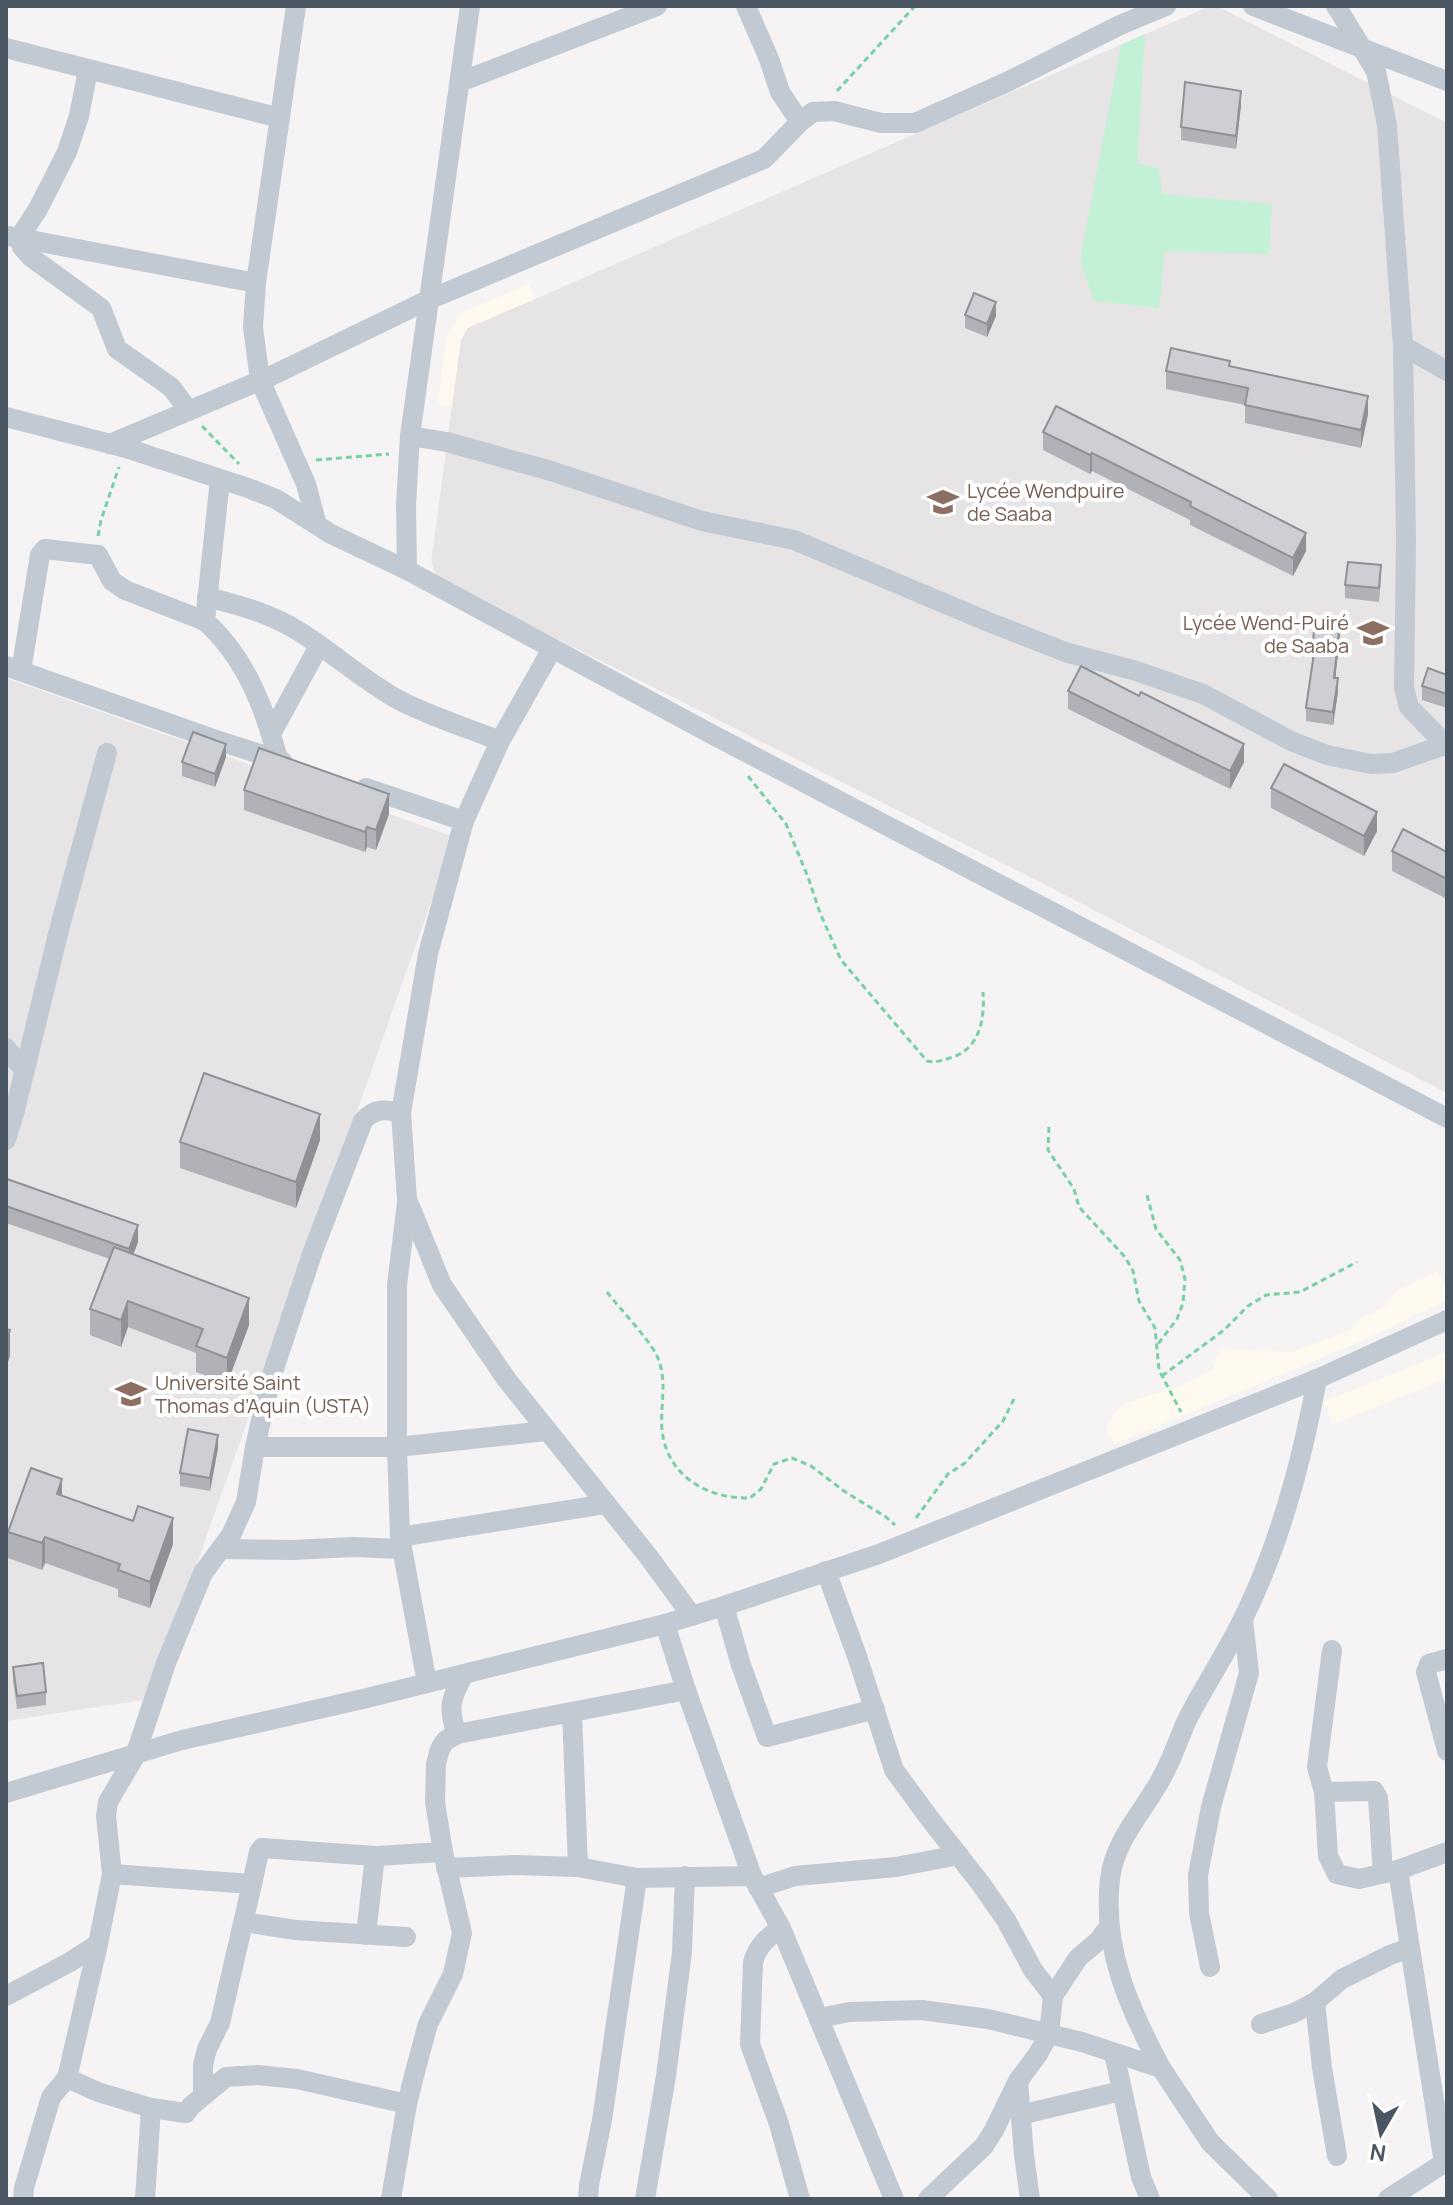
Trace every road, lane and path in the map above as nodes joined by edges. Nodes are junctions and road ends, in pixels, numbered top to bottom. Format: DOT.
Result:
graph roads {
  1 [pos="296,6"];
  2 [pos="470,6"];
  3 [pos="657,6"];
  4 [pos="746,6"];
  5 [pos="915,6"];
  6 [pos="1166,6"];
  7 [pos="1253,6"];
  8 [pos="1336,6"];
  9 [pos="1358,46"];
  10 [pos="6,48"];
  11 [pos="88,70"];
  12 [pos="1447,81"];
  13 [pos="460,82"];
  14 [pos="806,117"];
  15 [pos="280,118"];
  16 [pos="12,236"];
  17 [pos="256,283"];
  18 [pos="428,300"];
  19 [pos="1403,346"];
  20 [pos="1447,371"];
  21 [pos="260,380"];
  22 [pos="189,411"];
  23 [pos="7,419"];
  24 [pos="409,444"];
  25 [pos="118,446"];
  26 [pos="297,463"];
  27 [pos="241,466"];
  28 [pos="220,479"];
  29 [pos="317,525"];
  30 [pos="98,555"];
  31 [pos="407,570"];
  32 [pos="207,597"];
  33 [pos="205,621"];
  34 [pos="319,646"];
  35 [pos="552,649"];
  36 [pos="13,668"];
  37 [pos="271,734"];
  38 [pos="500,741"];
  39 [pos="1447,745"];
  40 [pos="107,753"];
  41 [pos="278,759"];
  42 [pos="307,769"];
  43 [pos="742,769"];
  44 [pos="350,783"];
  45 [pos="464,821"];
  46 [pos="983,992"];
  47 [pos="6,1048"];
  48 [pos="25,1071"];
  49 [pos="401,1113"];
  50 [pos="1447,1118"];
  51 [pos="1049,1127"];
  52 [pos="6,1140"];
  53 [pos="1147,1195"];
  54 [pos="407,1199"];
  55 [pos="1357,1262"];
  56 [pos="607,1292"];
  57 [pos="1447,1320"];
  58 [pos="1158,1344"];
  59 [pos="1162,1376"];
  60 [pos="1317,1379"];
  61 [pos="1014,1399"];
  62 [pos="1189,1430"];
  63 [pos="546,1431"];
  64 [pos="255,1447"];
  65 [pos="397,1447"];
  66 [pos="606,1504"];
  67 [pos="911,1541"];
  68 [pos="401,1543"];
  69 [pos="221,1549"];
  70 [pos="826,1571"];
  71 [pos="724,1606"];
  72 [pos="692,1616"];
  73 [pos="1243,1619"];
  74 [pos="665,1624"];
  75 [pos="1332,1650"];
  76 [pos="1447,1659"];
  77 [pos="464,1674"];
  78 [pos="427,1683"];
  79 [pos="686,1690"];
  80 [pos="875,1709"];
  81 [pos="572,1712"];
  82 [pos="457,1734"];
  83 [pos="1447,1751"];
  84 [pos="135,1756"];
  85 [pos="1324,1792"];
  86 [pos="6,1793"];
  87 [pos="1447,1852"];
  88 [pos="959,1855"];
  89 [pos="375,1856"];
  90 [pos="444,1860"];
  91 [pos="578,1867"];
  92 [pos="1390,1872"];
  93 [pos="112,1874"];
  94 [pos="685,1876"];
  95 [pos="637,1878"];
  96 [pos="755,1882"];
  97 [pos="252,1884"];
  98 [pos="244,1922"];
  99 [pos="781,1928"];
  100 [pos="1108,1928"];
  101 [pos="366,1935"];
  102 [pos="406,1937"];
  103 [pos="98,1944"];
  104 [pos="1410,1948"];
  105 [pos="1210,1967"];
  106 [pos="6,1996"];
  107 [pos="1053,1996"];
  108 [pos="1315,2002"];
  109 [pos="819,2018"];
  110 [pos="1261,2024"];
  111 [pos="1049,2034"];
  112 [pos="1114,2053"];
  113 [pos="1161,2068"];
  114 [pos="67,2078"];
  115 [pos="1018,2081"];
  116 [pos="1121,2091"];
  117 [pos="203,2096"];
  118 [pos="407,2104"];
  119 [pos="151,2108"];
  120 [pos="1020,2115"];
  121 [pos="1337,2156"];
  122 [pos="1446,2162"];
  123 [pos="23,2199"];
  124 [pos="145,2199"];
  125 [pos="391,2199"];
  126 [pos="588,2199"];
  127 [pos="645,2199"];
  128 [pos="800,2199"];
  129 [pos="894,2199"];
  130 [pos="928,2199"];
  131 [pos="1030,2199"];
  132 [pos="1150,2199"];
  133 [pos="1268,2199"];
  134 [pos="1388,2199"];
  1 -- 15 [label="street"];
  2 -- 13 [label="street"];
  3 -- 13 [label="street"];
  4 -- 14 [label="street"];
  5 -- 14 [label="path"];
  6 -- 14 [label="street"];
  7 -- 9 [label="street"];
  8 -- 9 [label="street"];
  9 -- 12 [label="street"];
  9 -- 19 [label="street"];
  10 -- 11 [label="street"];
  11 -- 15 [label="street"];
  11 -- 16 [label="street"];
  13 -- 18 [label="street"];
  14 -- 18 [label="street"];
  15 -- 17 [label="street"];
  16 -- 17 [label="street"];
  16 -- 22 [label="street"];
  17 -- 21 [label="street"];
  18 -- 21 [label="street"];
  18 -- 24 [label="street"];
  19 -- 20 [label="street"];
  19 -- 39 [label="street"];
  21 -- 22 [label="street"];
  21 -- 26 [label="street"];
  22 -- 25 [label="street"];
  22 -- 27 [label="path"];
  23 -- 25 [label="street"];
  24 -- 26 [label="path"];
  24 -- 31 [label="street"];
  24 -- 39 [label="street"];
  25 -- 28 [label="street"];
  25 -- 30 [label="path"];
  26 -- 29 [label="street"];
  28 -- 29 [label="street"];
  28 -- 32 [label="street"];
  29 -- 31 [label="street"];
  30 -- 33 [label="street"];
  30 -- 36 [label="street"];
  31 -- 35 [label="street"];
  32 -- 33 [label="street"];
  32 -- 34 [label="street"];
  33 -- 37 [label="street"];
  34 -- 37 [label="street"];
  34 -- 38 [label="street"];
  35 -- 38 [label="street"];
  35 -- 50 [label="street"];
  36 -- 41 [label="street"];
  37 -- 41 [label="street"];
  38 -- 45 [label="street"];
  40 -- 48 [label="street"];
  41 -- 42 [label="street"];
  43 -- 46 [label="path"];
  44 -- 45 [label="street"];
  45 -- 49 [label="street"];
  47 -- 48 [label="street"];
  48 -- 52 [label="street"];
  49 -- 54 [label="street"];
  49 -- 64 [label="street"];
  51 -- 58 [label="path"];
  53 -- 58 [label="path"];
  54 -- 63 [label="street"];
  54 -- 65 [label="street"];
  55 -- 59 [label="path"];
  56 -- 67 [label="path"];
  57 -- 60 [label="street"];
  58 -- 59 [label="path"];
  59 -- 62 [label="path"];
  60 -- 62 [label="street"];
  60 -- 73 [label="street"];
  61 -- 67 [label="path"];
  62 -- 67 [label="street"];
  63 -- 65 [label="street"];
  63 -- 66 [label="street"];
  64 -- 65 [label="street"];
  64 -- 69 [label="street"];
  65 -- 68 [label="street"];
  66 -- 68 [label="street"];
  66 -- 72 [label="street"];
  67 -- 70 [label="street"];
  68 -- 69 [label="street"];
  68 -- 78 [label="street"];
  69 -- 84 [label="street"];
  70 -- 71 [label="street"];
  70 -- 80 [label="street"];
  71 -- 72 [label="street"];
  71 -- 80 [label="street"];
  72 -- 74 [label="street"];
  73 -- 100 [label="street"];
  73 -- 105 [label="street"];
  74 -- 77 [label="street"];
  74 -- 79 [label="street"];
  75 -- 85 [label="street"];
  76 -- 83 [label="street"];
  77 -- 78 [label="street"];
  77 -- 82 [label="street"];
  78 -- 84 [label="street"];
  79 -- 81 [label="street"];
  79 -- 96 [label="street"];
  80 -- 88 [label="street"];
  81 -- 82 [label="street"];
  81 -- 91 [label="street"];
  82 -- 90 [label="street"];
  84 -- 86 [label="street"];
  84 -- 93 [label="street"];
  85 -- 92 [label="street"];
  85 -- 92 [label="street"];
  87 -- 92 [label="street"];
  88 -- 96 [label="street"];
  88 -- 107 [label="street"];
  89 -- 90 [label="street"];
  89 -- 97 [label="street"];
  89 -- 101 [label="street"];
  90 -- 91 [label="street"];
  90 -- 118 [label="street"];
  91 -- 95 [label="street"];
  92 -- 104 [label="street"];
  93 -- 97 [label="street"];
  93 -- 103 [label="street"];
  94 -- 95 [label="street"];
  94 -- 96 [label="street"];
  94 -- 127 [label="street"];
  95 -- 126 [label="street"];
  96 -- 99 [label="street"];
  97 -- 98 [label="street"];
  98 -- 101 [label="street"];
  98 -- 117 [label="street"];
  99 -- 109 [label="street"];
  99 -- 128 [label="street"];
  100 -- 107 [label="street"];
  100 -- 113 [label="street"];
  101 -- 102 [label="street"];
  103 -- 106 [label="street"];
  103 -- 114 [label="street"];
  104 -- 108 [label="street"];
  104 -- 122 [label="street"];
  107 -- 111 [label="street"];
  108 -- 110 [label="street"];
  108 -- 121 [label="street"];
  109 -- 111 [label="street"];
  109 -- 129 [label="street"];
  111 -- 112 [label="street"];
  111 -- 115 [label="street"];
  112 -- 113 [label="street"];
  112 -- 116 [label="street"];
  113 -- 133 [label="street"];
  114 -- 119 [label="street"];
  114 -- 123 [label="street"];
  115 -- 120 [label="street"];
  115 -- 130 [label="street"];
  116 -- 120 [label="street"];
  116 -- 132 [label="street"];
  117 -- 118 [label="street"];
  117 -- 119 [label="street"];
  118 -- 125 [label="street"];
  119 -- 124 [label="street"];
  120 -- 131 [label="street"];
  122 -- 134 [label="street"];
}
